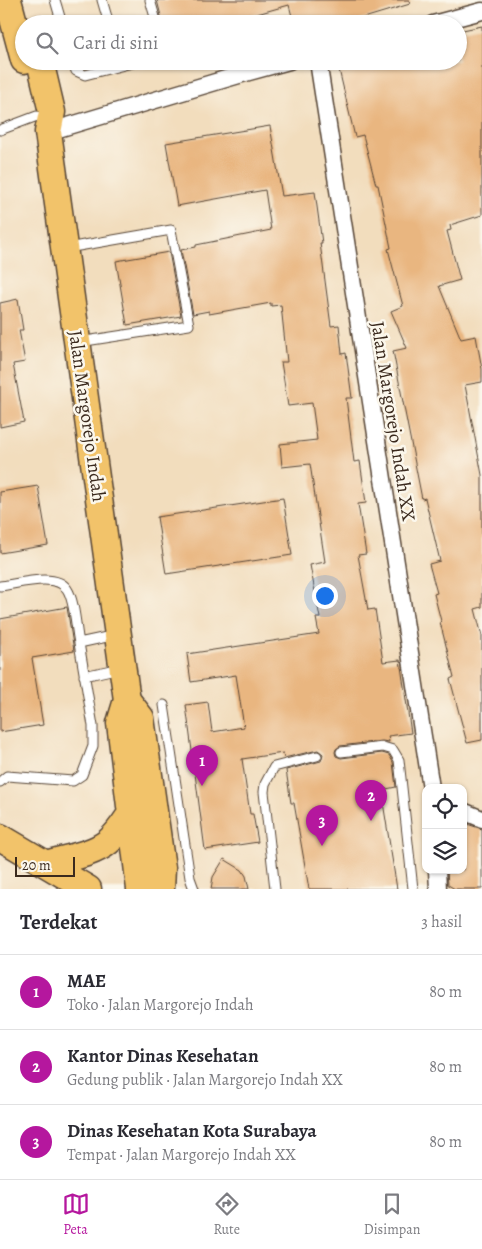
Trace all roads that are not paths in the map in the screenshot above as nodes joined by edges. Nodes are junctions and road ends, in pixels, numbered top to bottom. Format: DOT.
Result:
graph roads {
  1 [pos="8,0"];
  2 [pos="24,0"];
  3 [pos="55,0"];
  4 [pos="102,0"];
  5 [pos="150,0"];
  6 [pos="482,11"];
  7 [pos="28,15"];
  8 [pos="59,15"];
  9 [pos="106,15"];
  10 [pos="154,15"];
  11 [pos="467,15"];
  12 [pos="15,26"];
  13 [pos="27,70"];
  14 [pos="42,70"];
  15 [pos="76,70"];
  16 [pos="102,70"];
  17 [pos="235,70"];
  18 [pos="319,70"];
  19 [pos="43,124"];
  20 [pos="0,130"];
  21 [pos="64,249"];
  22 [pos="77,342"];
  23 [pos="0,586"];
  24 [pos="118,634"];
  25 [pos="79,643"];
  26 [pos="123,668"];
  27 [pos="84,676"];
  28 [pos="127,700"];
  29 [pos="164,705"];
  30 [pos="341,752"];
  31 [pos="317,756"];
  32 [pos="0,782"];
  33 [pos="430,784"];
  34 [pos="467,813"];
  35 [pos="130,815"];
  36 [pos="482,819"];
  37 [pos="0,837"];
  38 [pos="46,864"];
  39 [pos="437,874"];
  40 [pos="88,889"];
  41 [pos="140,889"];
  42 [pos="161,889"];
  43 [pos="194,889"];
  44 [pos="275,889"];
  45 [pos="413,889"];
  46 [pos="438,889"];
  1 -- 12 [label="main road, Jalan Margorejo Indah"];
  2 -- 7 [label="main road"];
  3 -- 8 [label="lane"];
  4 -- 9 [label="lane"];
  5 -- 10 [label="lane"];
  6 -- 11 [label="street"];
  13 -- 19 [label="main road, Jalan Margorejo Indah"];
  14 -- 19 [label="main road, Jalan Margorejo Indah"];
  15 -- 16 [label="lane"];
  17 -- 19 [label="street"];
  18 -- 33 [label="street, Jalan Margorejo Indah XX"];
  19 -- 20 [label="lane"];
  19 -- 21 [label="main road, Jalan Margorejo Indah"];
  21 -- 22 [label="main road, Jalan Margorejo Indah"];
  21 -- 22 [label="lane"];
  22 -- 24 [label="main road, Jalan Margorejo Indah"];
  23 -- 25 [label="lane"];
  24 -- 25 [label="lane"];
  24 -- 26 [label="main road, Jalan Margorejo Indah"];
  25 -- 27 [label="lane"];
  26 -- 27 [label="lane"];
  26 -- 28 [label="main road, Jalan Margorejo Indah"];
  27 -- 32 [label="lane"];
  28 -- 35 [label="main road, Jalan Margorejo Indah"];
  28 -- 42 [label="main road, Jalan Margorejo Indah"];
  29 -- 43 [label="lane"];
  30 -- 45 [label="lane"];
  31 -- 44 [label="lane"];
  34 -- 36 [label="street"];
  35 -- 38 [label="main road"];
  35 -- 41 [label="main road, Jalan Margorejo Indah"];
  37 -- 38 [label="main road"];
  38 -- 40 [label="main road"];
  39 -- 46 [label="street"];
}
